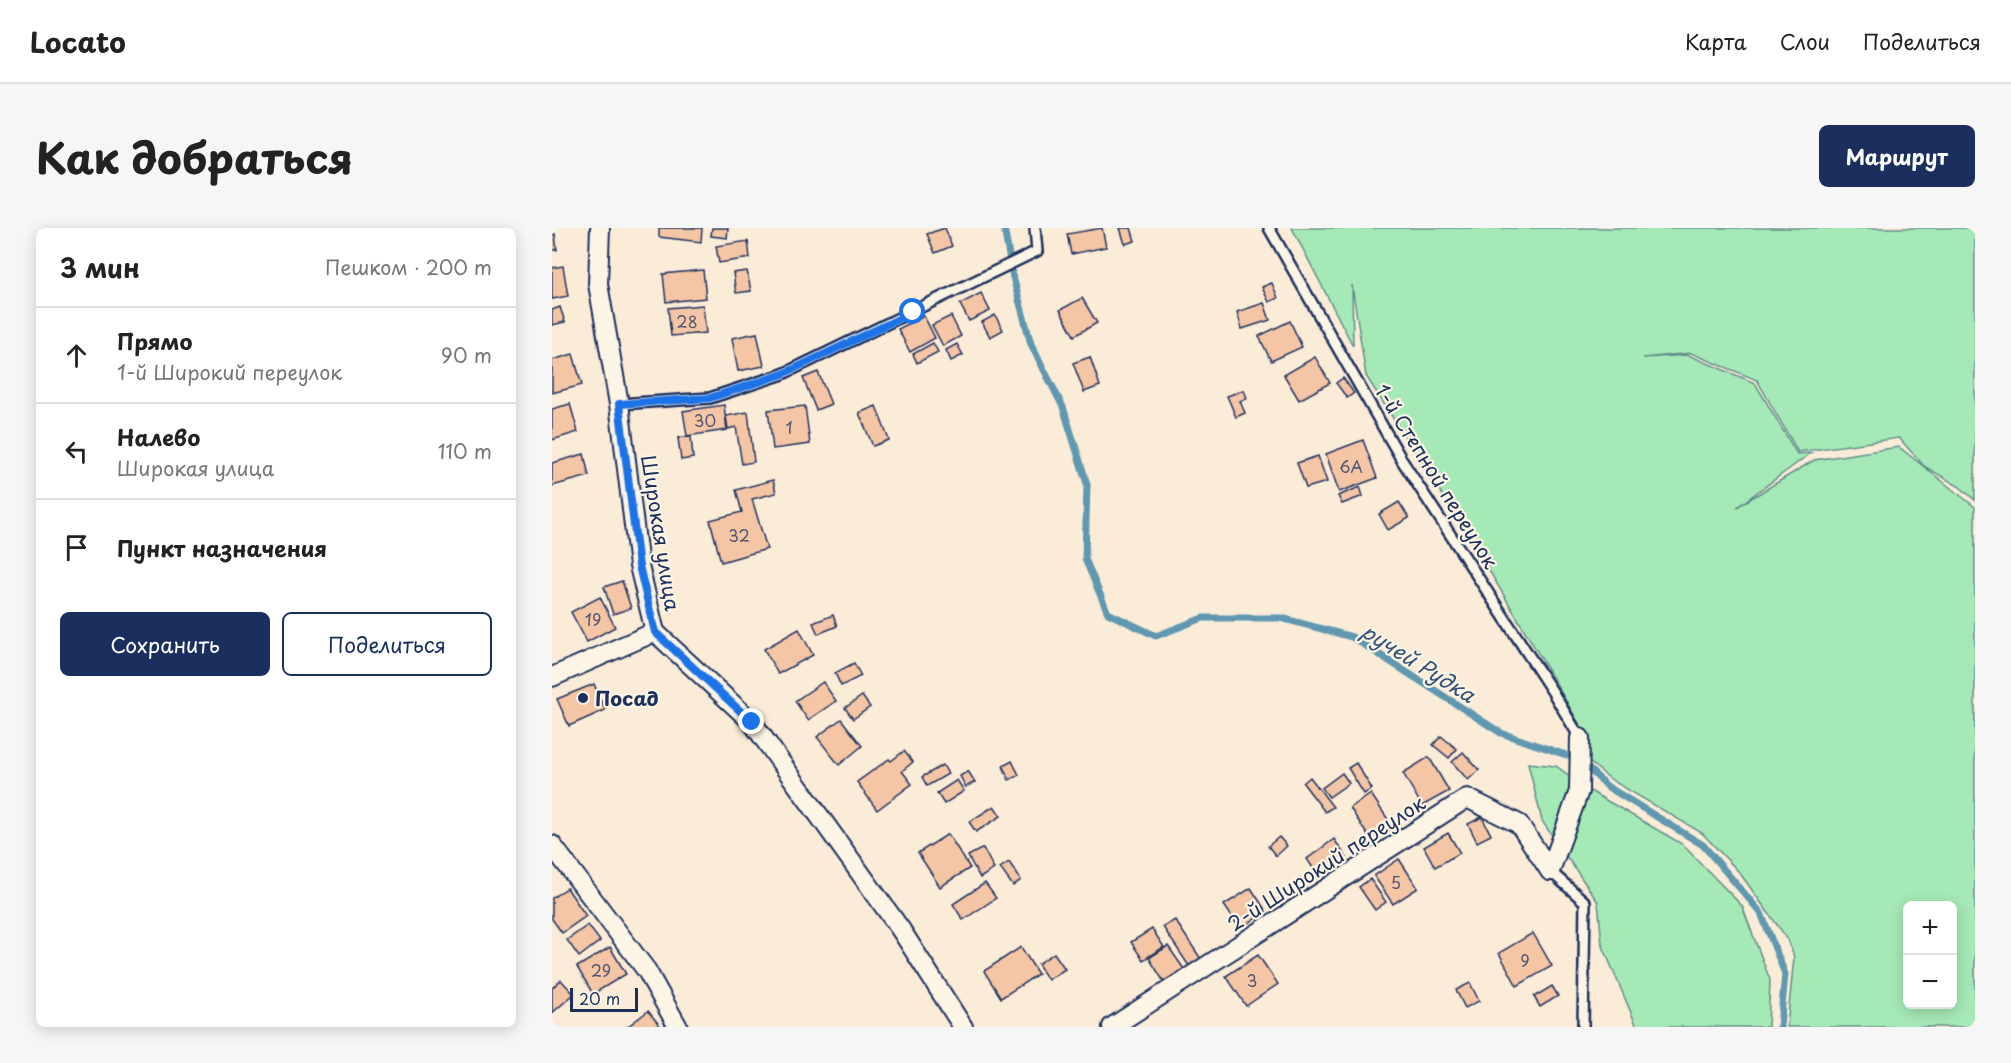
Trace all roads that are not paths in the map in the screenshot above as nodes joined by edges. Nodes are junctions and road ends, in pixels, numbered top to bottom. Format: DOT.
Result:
graph roads {
  1 [pos="600,228"];
  2 [pos="1035,228"];
  3 [pos="1269,228"];
  4 [pos="619,404"];
  5 [pos="655,632"];
  6 [pos="552,677"];
  7 [pos="1580,738"];
  8 [pos="552,845"];
  9 [pos="1550,871"];
  10 [pos="678,1027"];
  11 [pos="963,1027"];
  12 [pos="1112,1027"];
  13 [pos="1583,1027"];
  1 -- 4 [label="street, Широкая улица"];
  2 -- 4 [label="lane"];
  3 -- 7 [label="lane, 1-й Степной переулок"];
  4 -- 5 [label="street, Широкая улица"];
  5 -- 6 [label="street"];
  5 -- 11 [label="street, Широкая улица"];
  7 -- 9 [label="street"];
  8 -- 10 [label="street"];
  9 -- 12 [label="street, 2-й Широкий переулок"];
  9 -- 13 [label="lane"];
}
